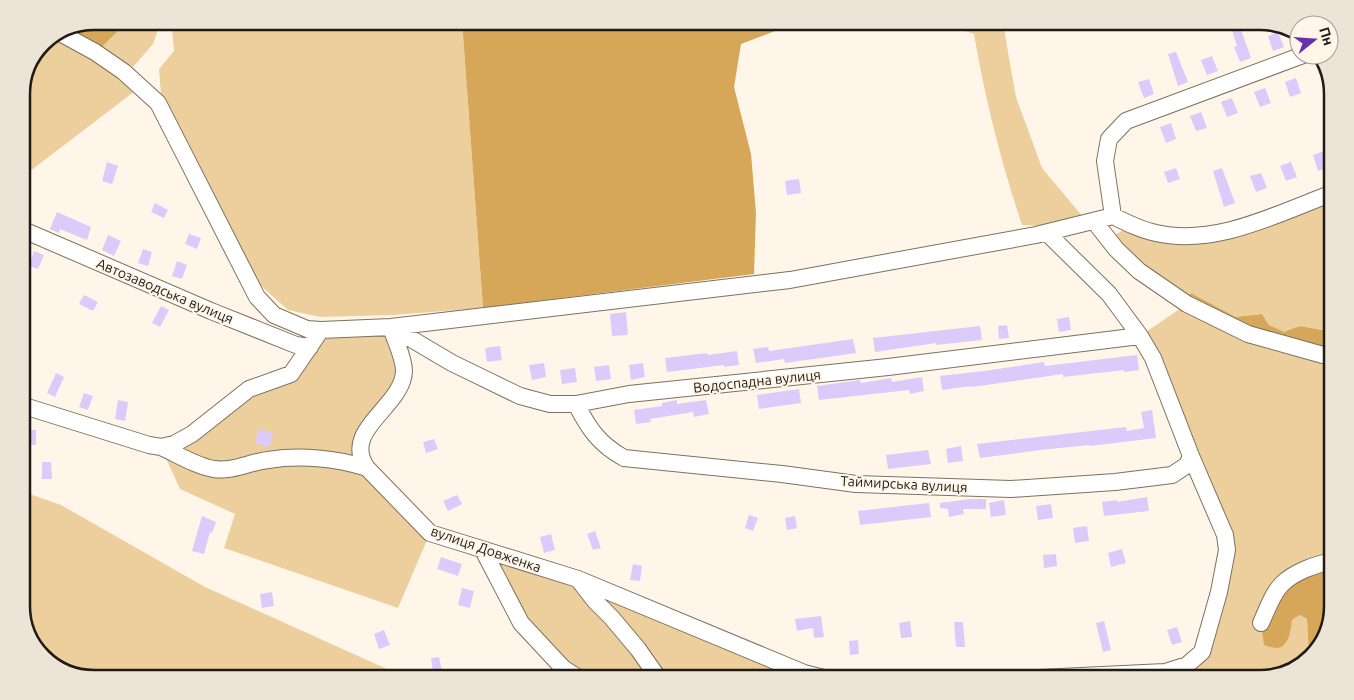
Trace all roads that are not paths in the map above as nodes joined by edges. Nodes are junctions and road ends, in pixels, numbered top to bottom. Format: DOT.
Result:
graph roads {
  1 [pos="67,37"];
  2 [pos="1289,60"];
  3 [pos="1324,195"];
  4 [pos="1113,216"];
  5 [pos="1094,221"];
  6 [pos="30,233"];
  7 [pos="1047,233"];
  8 [pos="391,327"];
  9 [pos="320,330"];
  10 [pos="1140,336"];
  11 [pos="310,347"];
  12 [pos="1324,355"];
  13 [pos="576,404"];
  14 [pos="30,408"];
  15 [pos="161,447"];
  16 [pos="1191,456"];
  17 [pos="367,468"];
  18 [pos="483,550"];
  19 [pos="1324,564"];
  20 [pos="578,579"];
  21 [pos="1261,623"];
  22 [pos="567,670"];
  23 [pos="653,670"];
  24 [pos="797,670"];
  25 [pos="1171,670"];
  1 -- 9 [label="street"];
  2 -- 4 [label="street"];
  3 -- 4 [label="street"];
  4 -- 5 [label="street"];
  5 -- 7 [label="street"];
  5 -- 12 [label="street"];
  6 -- 11 [label="street, Автозаводська вулиця"];
  7 -- 8 [label="street"];
  7 -- 10 [label="street"];
  8 -- 9 [label="street"];
  8 -- 13 [label="street, Водоспадна вулиця"];
  8 -- 17 [label="street, вулиця Довженка"];
  9 -- 11 [label="street"];
  10 -- 13 [label="street, Водоспадна вулиця"];
  10 -- 16 [label="street"];
  11 -- 15 [label="street"];
  13 -- 16 [label="street, Таймирська вулиця"];
  14 -- 15 [label="street"];
  15 -- 17 [label="street"];
  16 -- 25 [label="street"];
  17 -- 18 [label="street, вулиця Довженка"];
  18 -- 20 [label="street, вулиця Довженка"];
  18 -- 22 [label="street"];
  19 -- 21 [label="street"];
  20 -- 23 [label="street"];
  20 -- 24 [label="street, вулиця Довженка"];
}
